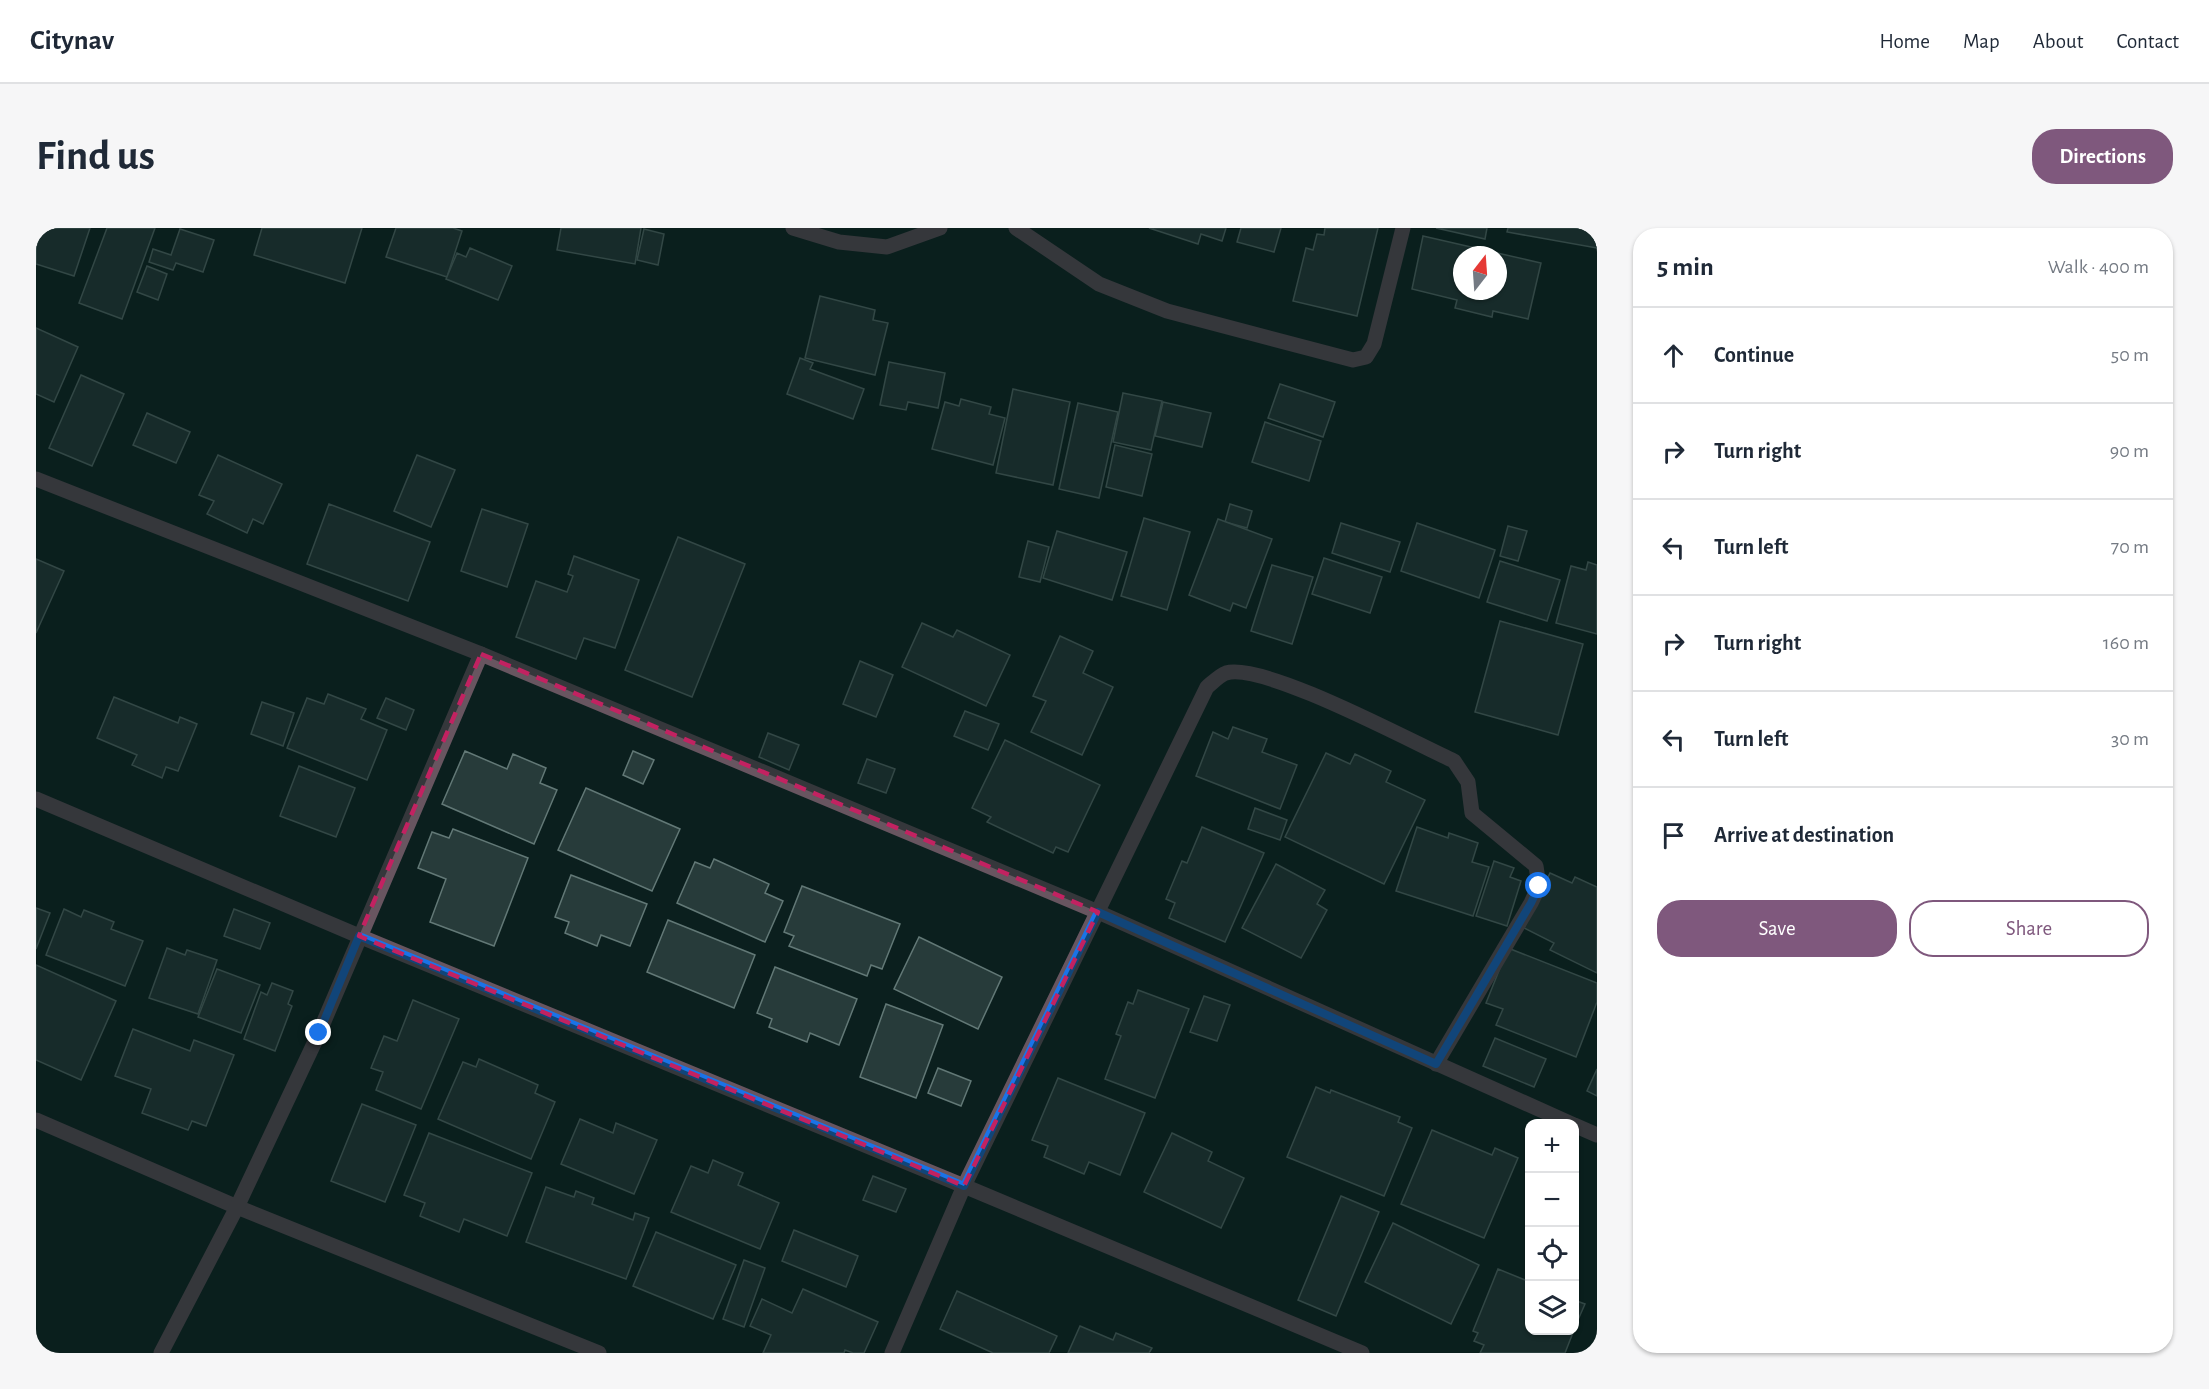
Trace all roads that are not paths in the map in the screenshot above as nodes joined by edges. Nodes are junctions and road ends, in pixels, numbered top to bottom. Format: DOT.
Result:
graph roads {
  1 [pos="793,228"];
  2 [pos="940,228"];
  3 [pos="1017,228"];
  4 [pos="1403,228"];
  5 [pos="36,479"];
  6 [pos="481,654"];
  7 [pos="36,799"];
  8 [pos="1098,912"];
  9 [pos="359,936"];
  10 [pos="1436,1064"];
  11 [pos="1562,1119"];
  12 [pos="36,1120"];
  13 [pos="1579,1127"];
  14 [pos="1597,1135"];
  15 [pos="964,1186"];
  16 [pos="237,1207"];
  17 [pos="161,1353"];
  18 [pos="599,1353"];
  19 [pos="892,1353"];
  20 [pos="1362,1353"];
  1 -- 2 [label="street"];
  3 -- 4 [label="street"];
  5 -- 6 [label="street"];
  6 -- 8 [label="street"];
  6 -- 9 [label="street"];
  7 -- 9 [label="street"];
  8 -- 10 [label="street"];
  8 -- 10 [label="street"];
  8 -- 15 [label="street"];
  9 -- 15 [label="street"];
  9 -- 16 [label="street"];
  10 -- 11 [label="street"];
  12 -- 16 [label="street"];
  13 -- 14 [label="street"];
  15 -- 19 [label="street"];
  15 -- 20 [label="street"];
  16 -- 17 [label="street"];
  16 -- 18 [label="street"];
}
